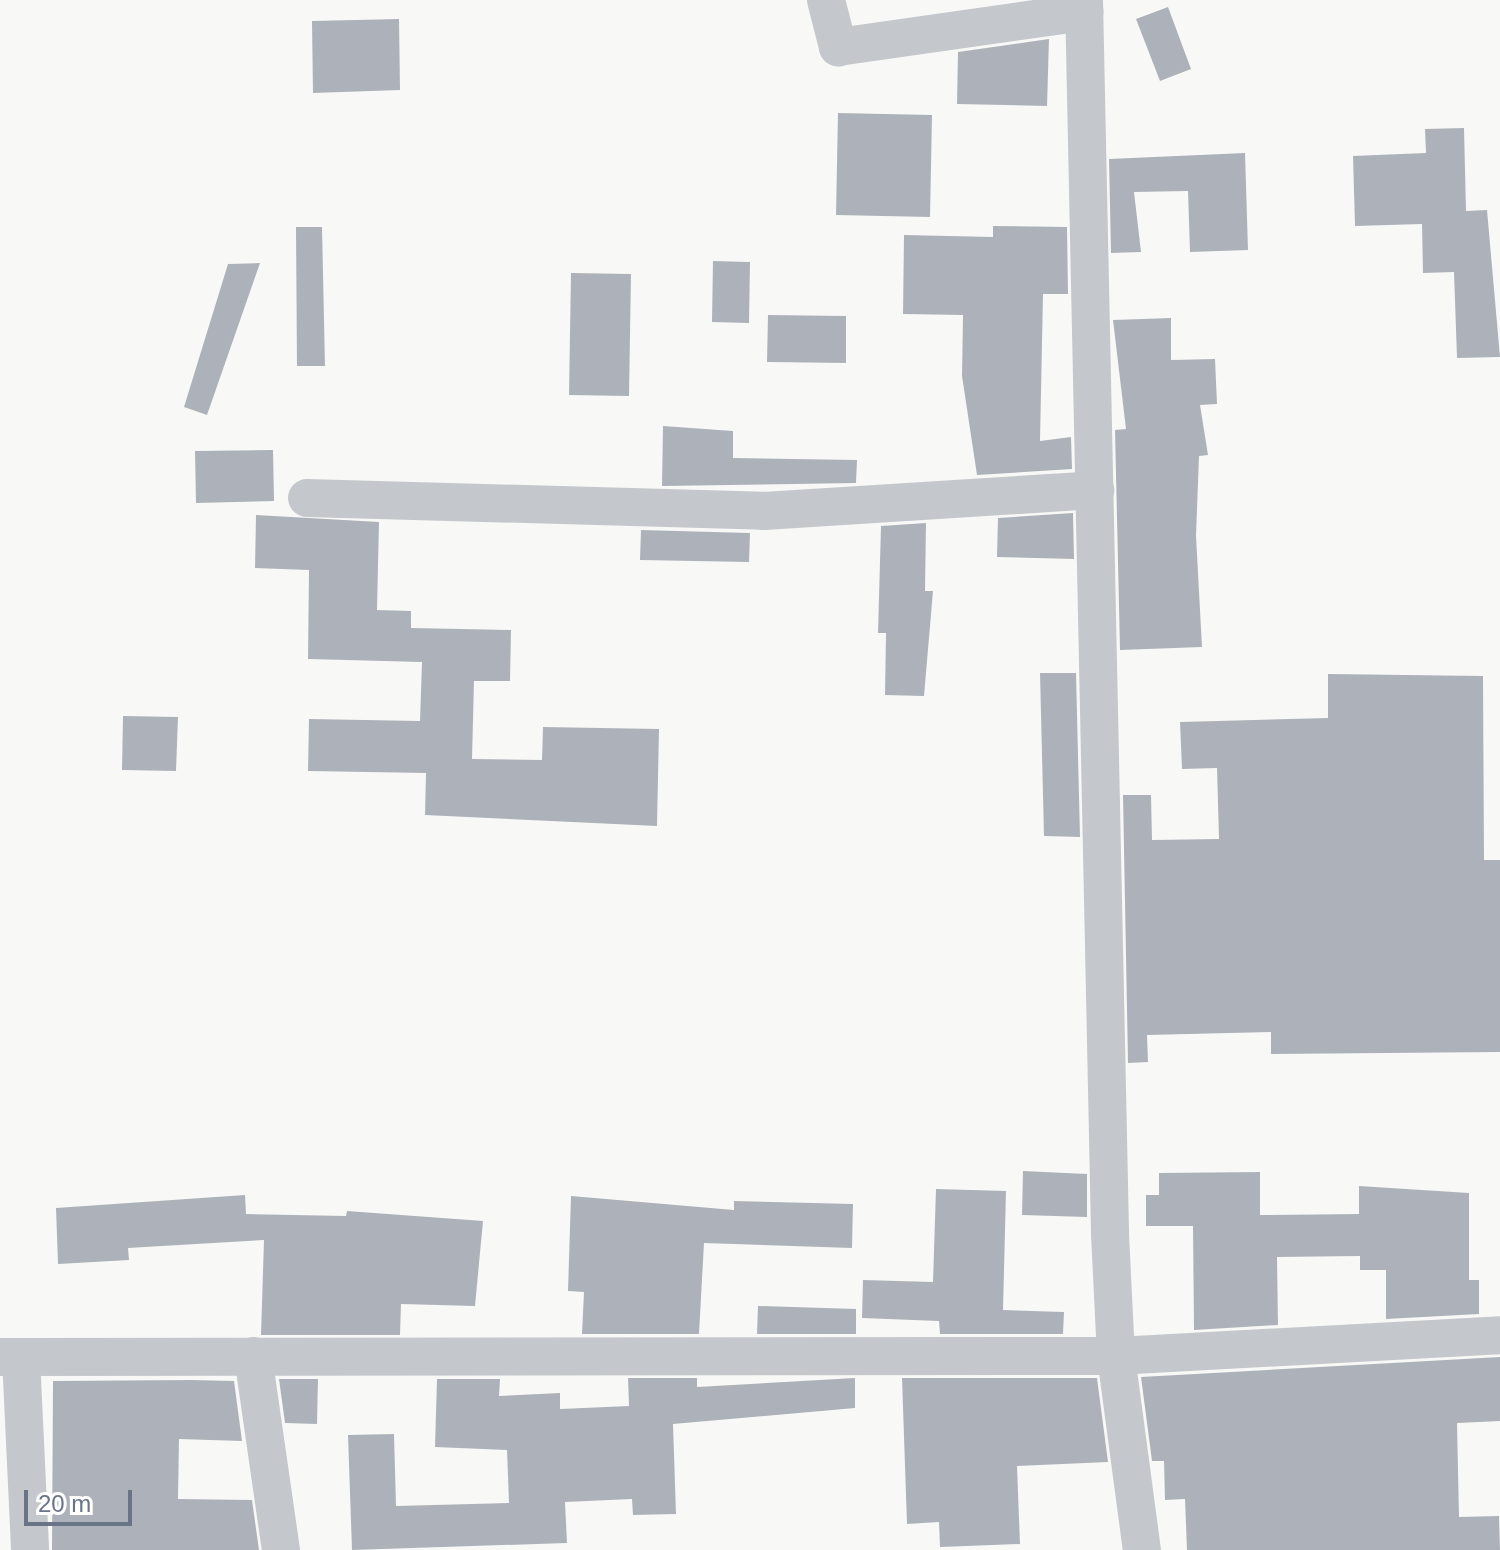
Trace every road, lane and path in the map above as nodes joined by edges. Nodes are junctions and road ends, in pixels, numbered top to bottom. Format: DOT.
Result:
graph roads {
  1 [pos="826,0"];
  2 [pos="1084,6"];
  3 [pos="1095,490"];
  4 [pos="307,498"];
  5 [pos="1500,1335"];
  6 [pos="253,1356"];
  7 [pos="1116,1356"];
  8 [pos="10,1357"];
  9 [pos="30,1550"];
  10 [pos="281,1550"];
  11 [pos="1142,1550"];
  1 -- 2 [label="street"];
  2 -- 3 [label="street"];
  3 -- 4 [label="street"];
  3 -- 7 [label="street"];
  5 -- 7 [label="street"];
  6 -- 7 [label="street"];
  6 -- 8 [label="street"];
  6 -- 10 [label="street"];
  7 -- 11 [label="street"];
  8 -- 9 [label="street"];
}
